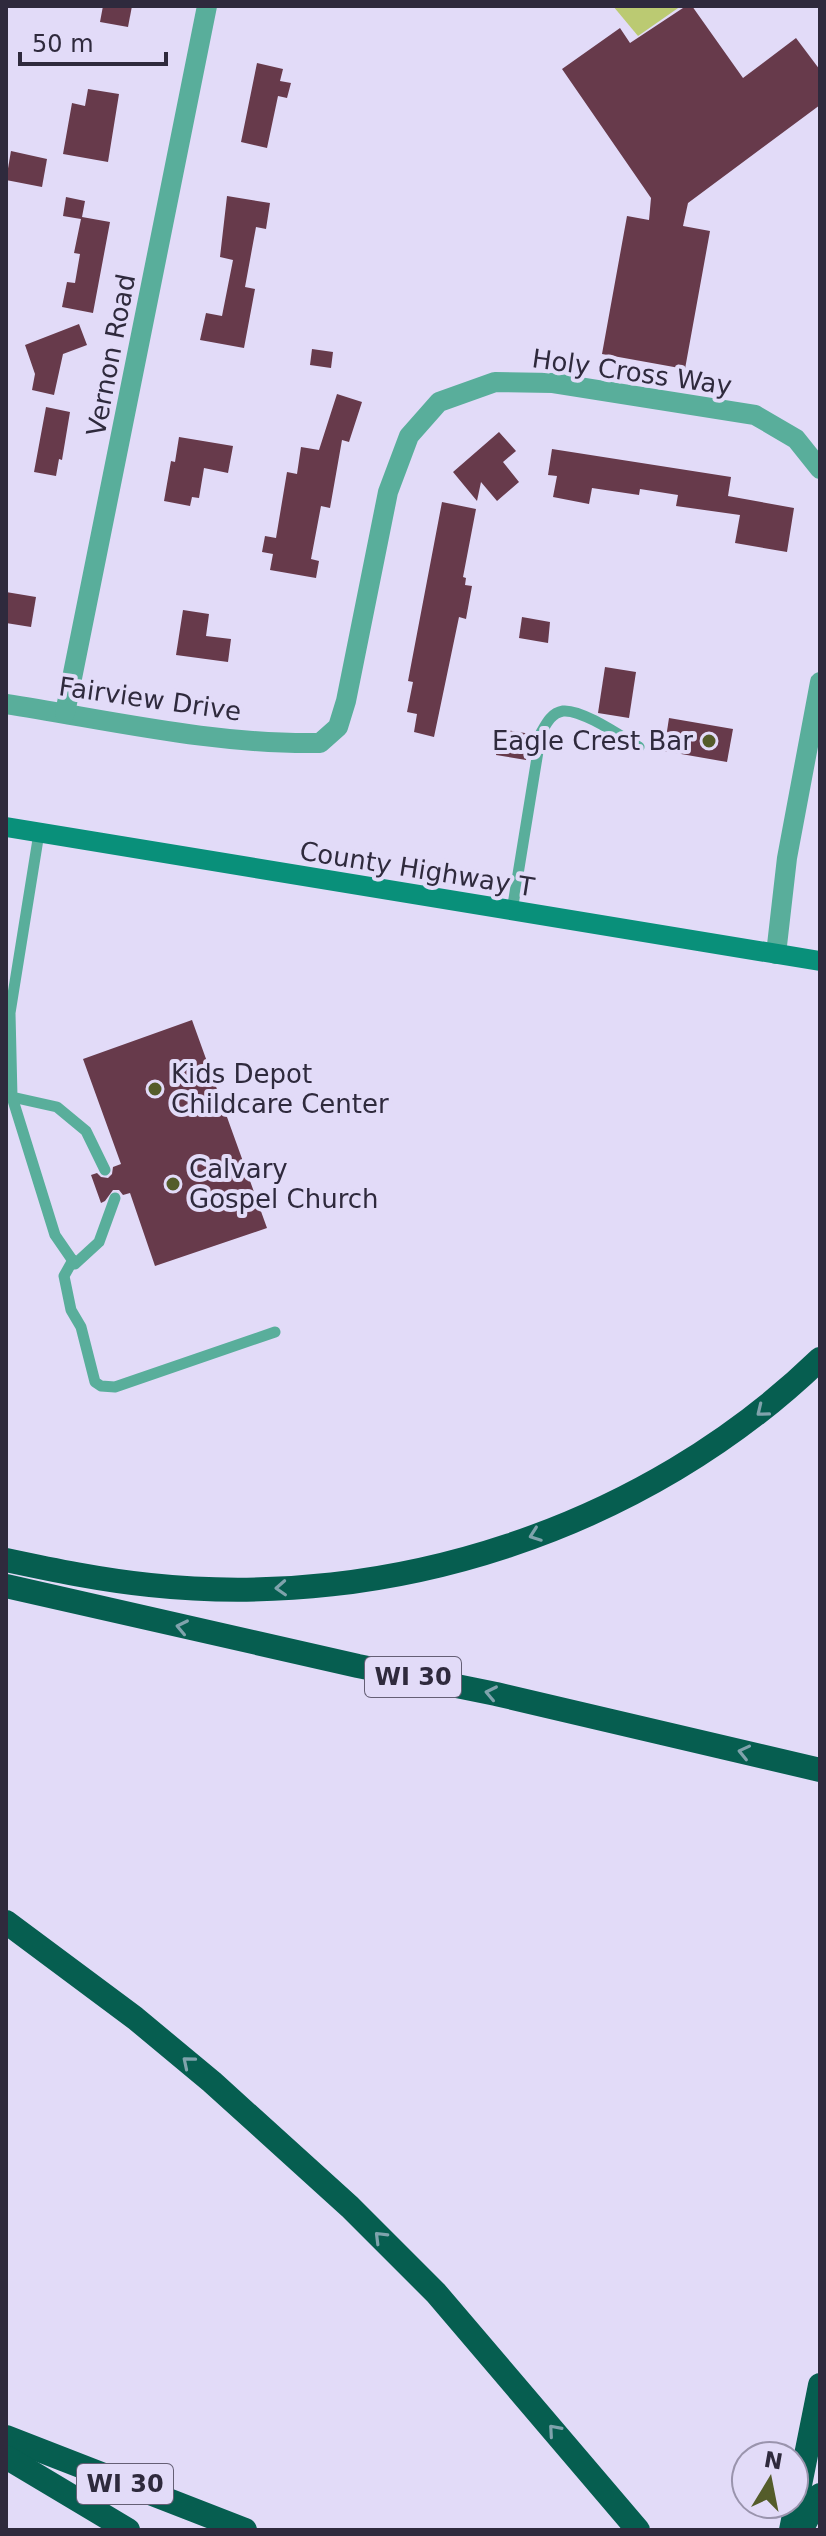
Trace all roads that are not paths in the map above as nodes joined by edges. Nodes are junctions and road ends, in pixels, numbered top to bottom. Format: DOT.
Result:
graph roads {
  1 [pos="207,6"];
  2 [pos="820,469"];
  3 [pos="820,682"];
  4 [pos="6,704"];
  5 [pos="65,713"];
  6 [pos="286,744"];
  7 [pos="639,747"];
  8 [pos="6,827"];
  9 [pos="39,833"];
  10 [pos="512,911"];
  11 [pos="776,954"];
  12 [pos="820,961"];
  13 [pos="12,1097"];
  14 [pos="105,1170"];
  15 [pos="115,1198"];
  16 [pos="73,1260"];
  17 [pos="275,1332"];
  18 [pos="820,1359"];
  19 [pos="6,1560"];
  20 [pos="6,1586"];
  21 [pos="820,1770"];
  22 [pos="6,1922"];
  23 [pos="820,2385"];
  24 [pos="6,2437"];
  25 [pos="6,2457"];
  26 [pos="820,2495"];
  27 [pos="128,2530"];
  28 [pos="245,2530"];
  29 [pos="638,2530"];
  30 [pos="791,2530"];
  31 [pos="801,2530"];
  1 -- 5 [label="street, Vernon Road"];
  2 -- 6 [label="street, Holy Cross Way"];
  3 -- 11 [label="street"];
  4 -- 5 [label="street, Fairview Drive"];
  5 -- 6 [label="street, Fairview Drive"];
  7 -- 10 [label="lane"];
  8 -- 9 [label="main road, County Highway T"];
  9 -- 10 [label="main road, County Highway T"];
  9 -- 13 [label="lane"];
  10 -- 11 [label="main road, County Highway T"];
  11 -- 12 [label="main road, County Highway T"];
  13 -- 14 [label="lane"];
  13 -- 16 [label="lane"];
  15 -- 16 [label="lane"];
  16 -- 17 [label="lane"];
  18 -- 19 [label="highway, one-way"];
  21 -- 20 [label="highway, WI 30, one-way"];
  29 -- 22 [label="highway, one-way"];
  23 -- 30 [label="highway"];
  24 -- 28 [label="highway, WI 30"];
  25 -- 27 [label="highway"];
  26 -- 31 [label="highway"];
}
